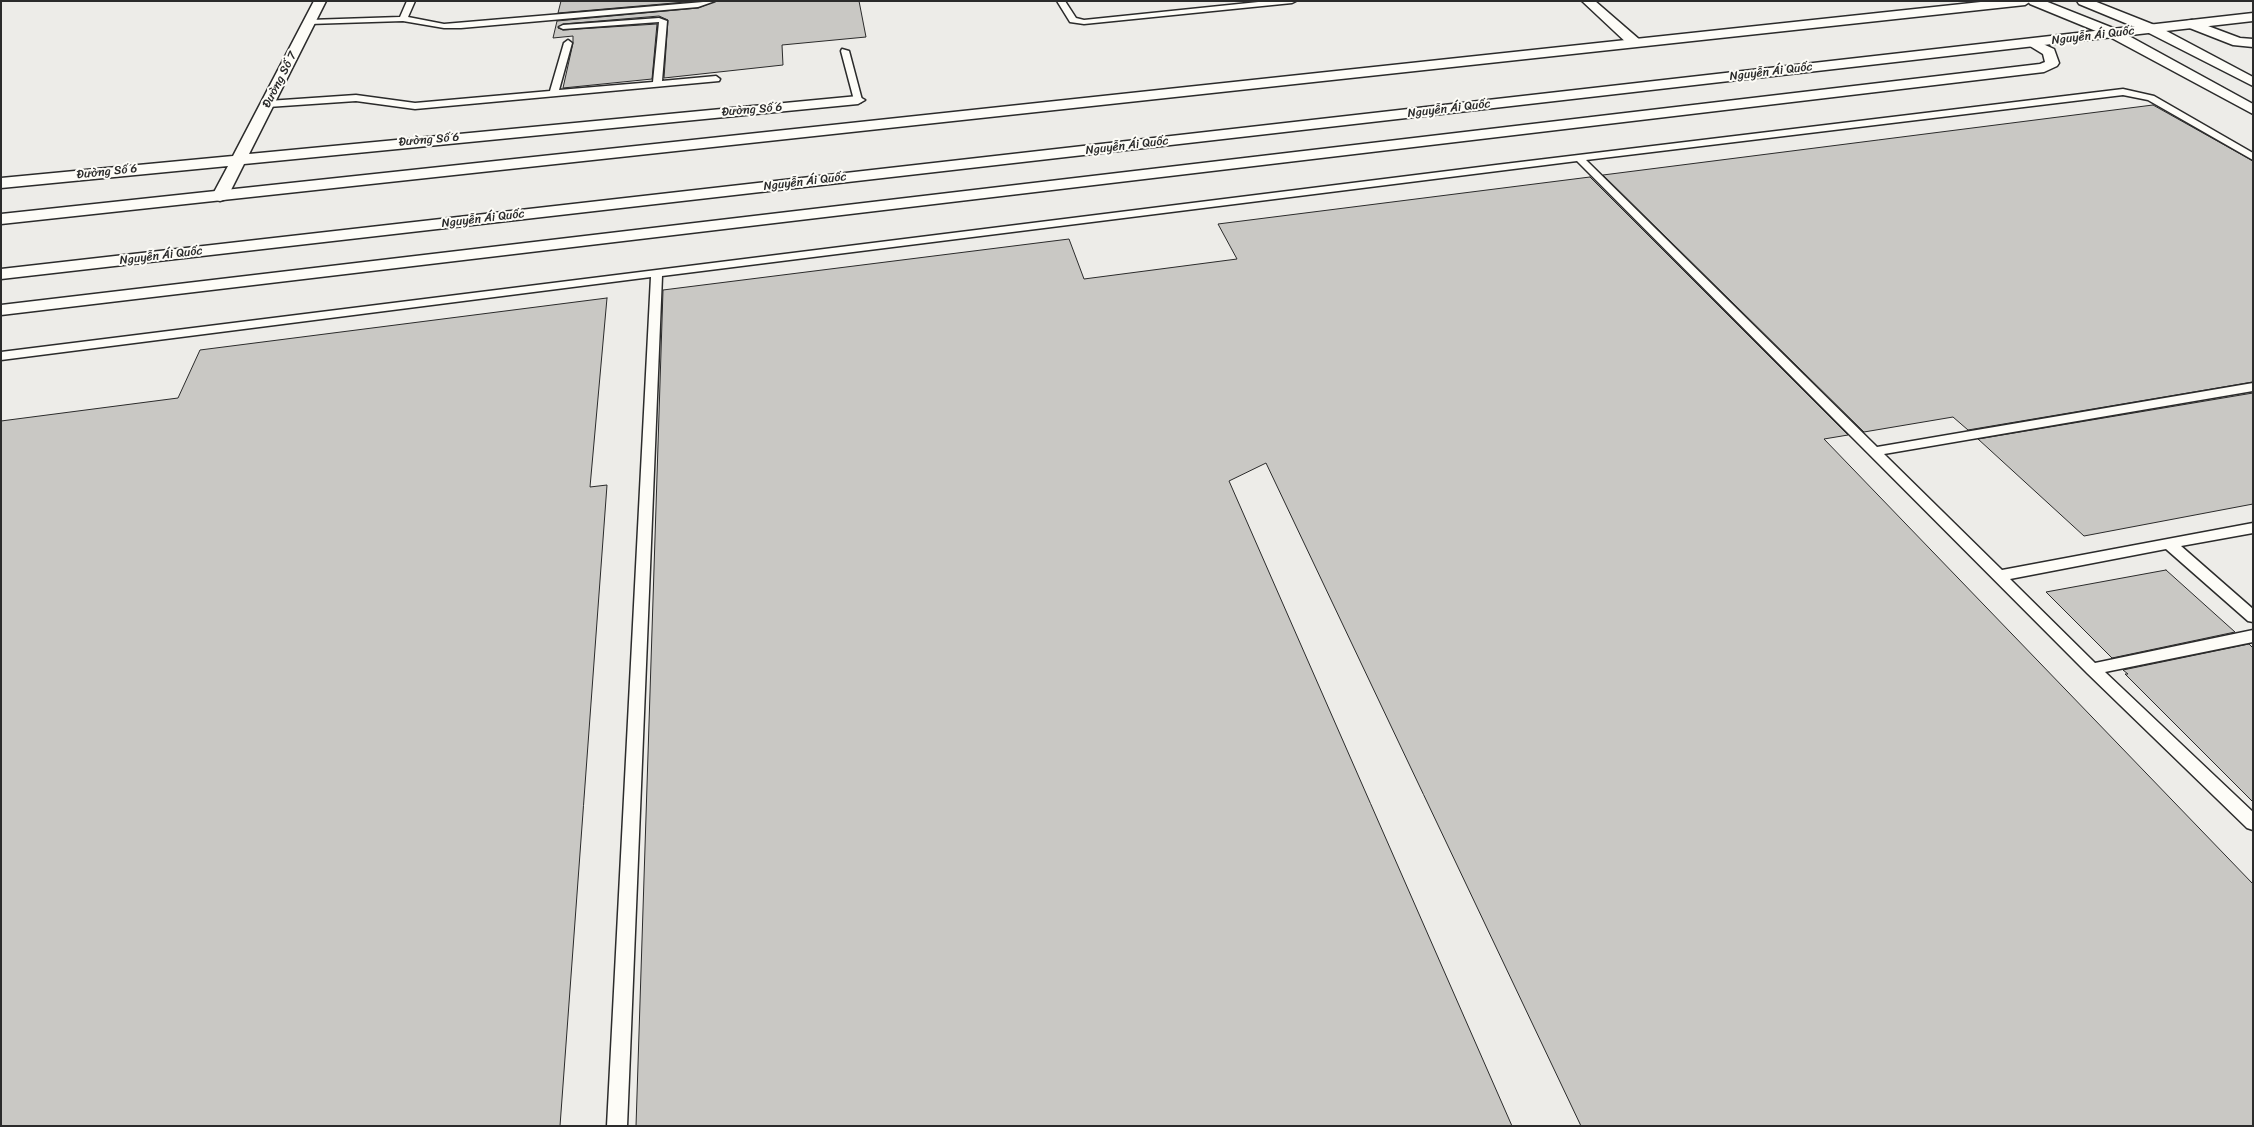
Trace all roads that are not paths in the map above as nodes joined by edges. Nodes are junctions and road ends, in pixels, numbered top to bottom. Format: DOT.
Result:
graph roads {
  1 [pos="320,1"];
  2 [pos="411,1"];
  3 [pos="711,1"];
  4 [pos="1060,1"];
  5 [pos="1292,1"];
  6 [pos="1588,1"];
  7 [pos="2025,1"];
  8 [pos="2034,1"];
  9 [pos="2083,1"];
  10 [pos="2253,17"];
  11 [pos="403,18"];
  12 [pos="309,22"];
  13 [pos="2192,24"];
  14 [pos="563,27"];
  15 [pos="2152,29"];
  16 [pos="2113,33"];
  17 [pos="568,43"];
  18 [pos="1635,43"];
  19 [pos="2032,43"];
  20 [pos="2253,43"];
  21 [pos="845,51"];
  22 [pos="716,80"];
  23 [pos="2253,82"];
  24 [pos="657,85"];
  25 [pos="554,94"];
  26 [pos="858,100"];
  27 [pos="268,104"];
  28 [pos="2253,110"];
  29 [pos="2253,157"];
  30 [pos="240,158"];
  31 [pos="1580,159"];
  32 [pos="1,183"];
  33 [pos="220,196"];
  34 [pos="1,219"];
  35 [pos="1,274"];
  36 [pos="657,274"];
  37 [pos="1,310"];
  38 [pos="1,356"];
  39 [pos="2253,387"];
  40 [pos="1874,452"];
  41 [pos="2253,528"];
  42 [pos="2169,544"];
  43 [pos="1998,576"];
  44 [pos="2253,617"];
  45 [pos="2253,636"];
  46 [pos="2092,669"];
  47 [pos="2253,823"];
  48 [pos="617,1126"];
  1 -- 12 [label="main road, Đường Số 7"];
  2 -- 11 [label="lane"];
  3 -- 11 [label="lane"];
  4 -- 5 [label="lane"];
  6 -- 18 [label="main road"];
  7 -- 18 [label="main road"];
  8 -- 16 [label="main road"];
  9 -- 15 [label="main road"];
  10 -- 13 [label="main road, Nguyễn Ái Quốc"];
  11 -- 12 [label="lane"];
  12 -- 27 [label="main road, Đường Số 7"];
  13 -- 15 [label="main road, Nguyễn Ái Quốc"];
  13 -- 20 [label="main road"];
  14 -- 24 [label="lane"];
  15 -- 16 [label="main road, Nguyễn Ái Quốc"];
  15 -- 23 [label="main road"];
  16 -- 19 [label="main road, Nguyễn Ái Quốc"];
  16 -- 28 [label="main road"];
  17 -- 25 [label="lane"];
  18 -- 33 [label="main road"];
  19 -- 35 [label="main road, Nguyễn Ái Quốc"];
  19 -- 37 [label="main road"];
  21 -- 26 [label="lane"];
  22 -- 24 [label="lane"];
  24 -- 25 [label="lane"];
  25 -- 27 [label="lane"];
  26 -- 30 [label="main road, Đường Số 6"];
  27 -- 30 [label="main road, Đường Số 7"];
  29 -- 31 [label="lane"];
  30 -- 32 [label="main road, Đường Số 6"];
  30 -- 33 [label="main road, Đường Số 7"];
  31 -- 36 [label="lane"];
  31 -- 40 [label="lane"];
  33 -- 34 [label="main road"];
  36 -- 38 [label="lane"];
  36 -- 48 [label="lane"];
  39 -- 40 [label="lane"];
  40 -- 43 [label="lane"];
  41 -- 42 [label="lane"];
  42 -- 43 [label="lane"];
  42 -- 44 [label="lane"];
  43 -- 46 [label="lane"];
  45 -- 46 [label="lane"];
  46 -- 47 [label="lane"];
}
